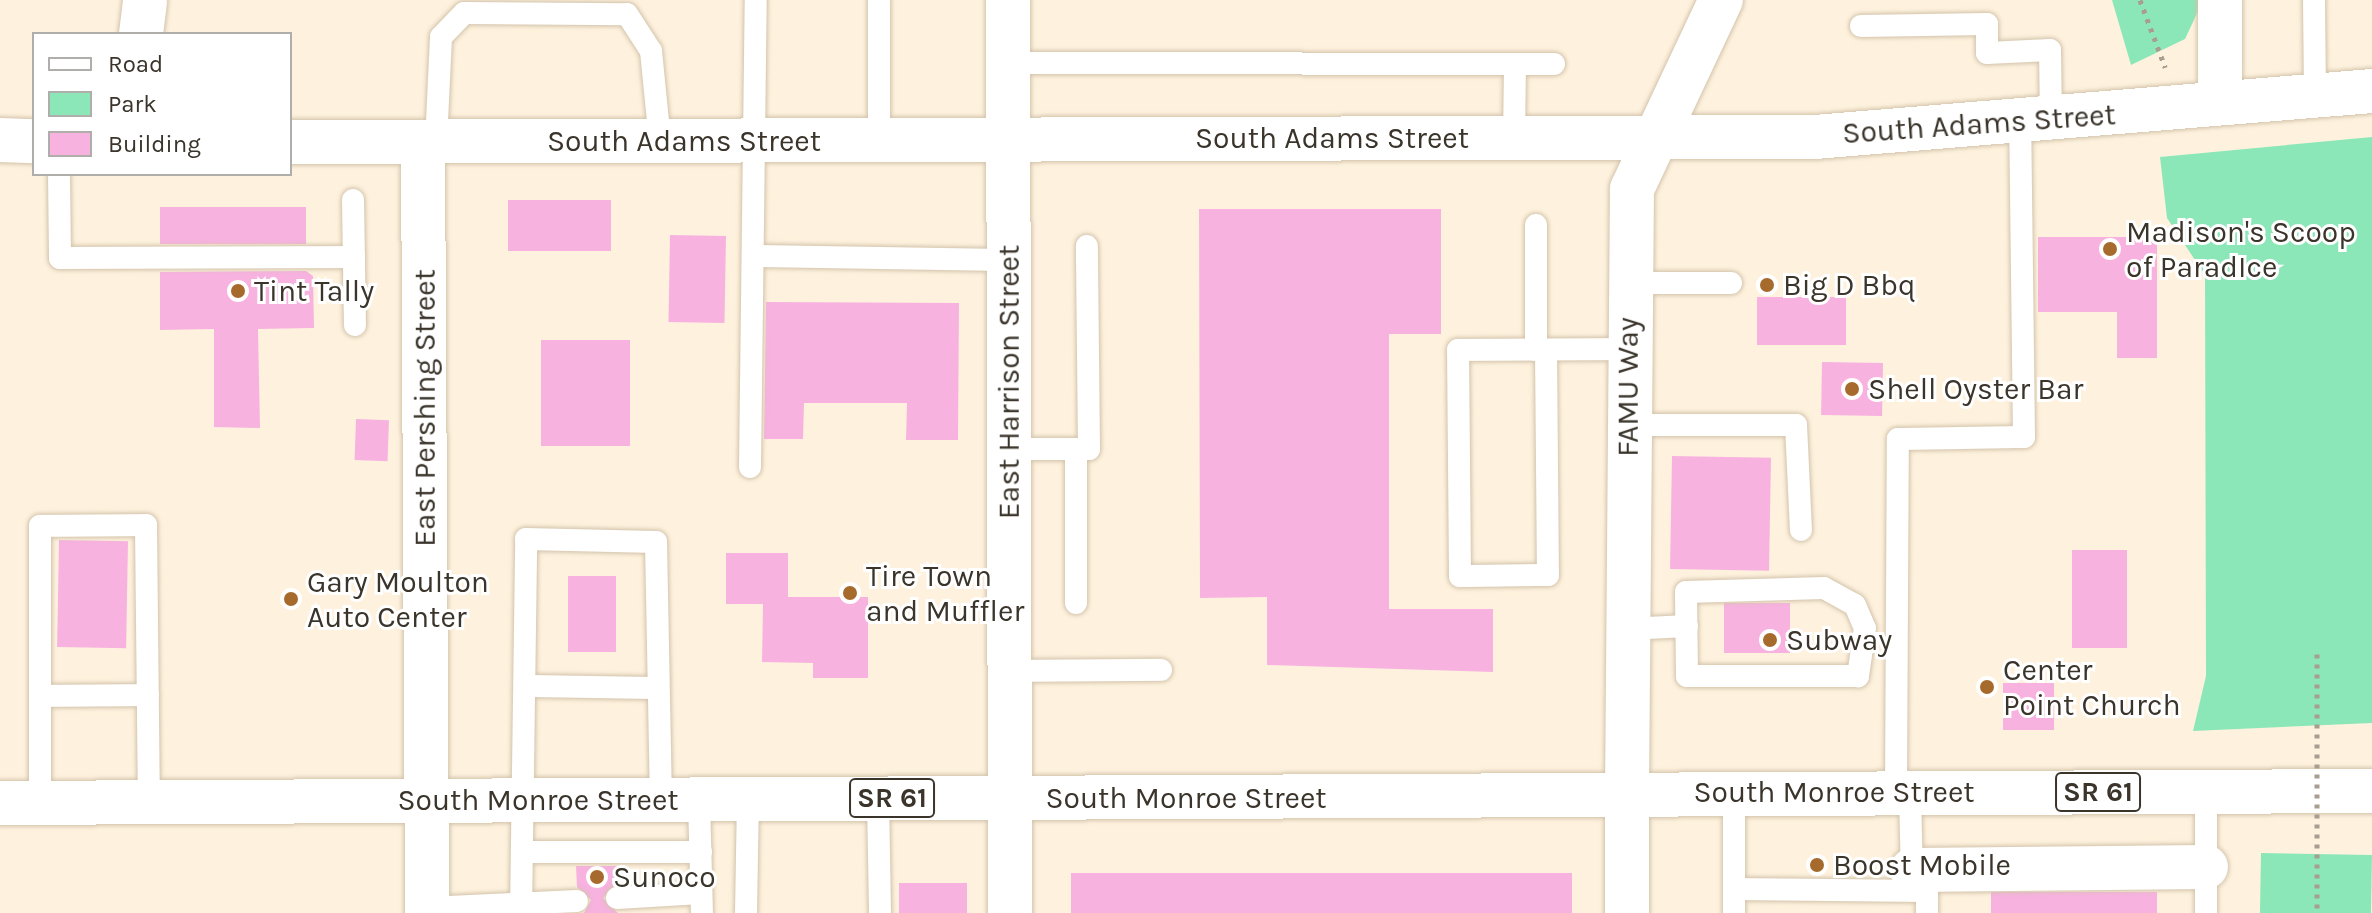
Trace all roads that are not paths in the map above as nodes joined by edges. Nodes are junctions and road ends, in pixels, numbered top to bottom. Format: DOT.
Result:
graph roads {
  1 [pos="145,0"];
  2 [pos="756,0"];
  3 [pos="879,0"];
  4 [pos="1008,0"];
  5 [pos="1721,0"];
  6 [pos="2220,0"];
  7 [pos="2314,0"];
  8 [pos="1861,26"];
  9 [pos="141,32"];
  10 [pos="1008,63"];
  11 [pos="1515,64"];
  12 [pos="1554,64"];
  13 [pos="2372,91"];
  14 [pos="2315,94"];
  15 [pos="2220,102"];
  16 [pos="2036,123"];
  17 [pos="1514,137"];
  18 [pos="1652,137"];
  19 [pos="1008,139"];
  20 [pos="0,140"];
  21 [pos="879,140"];
  22 [pos="32,141"];
  23 [pos="660,141"];
  24 [pos="754,141"];
  25 [pos="292,142"];
  26 [pos="430,143"];
  27 [pos="59,176"];
  28 [pos="353,200"];
  29 [pos="1536,225"];
  30 [pos="1087,246"];
  31 [pos="753,256"];
  32 [pos="354,257"];
  33 [pos="1009,260"];
  34 [pos="1628,283"];
  35 [pos="1731,283"];
  36 [pos="355,325"];
  37 [pos="1628,349"];
  38 [pos="1541,350"];
  39 [pos="1627,425"];
  40 [pos="1010,449"];
  41 [pos="1076,449"];
  42 [pos="750,467"];
  43 [pos="1801,530"];
  44 [pos="1076,603"];
  45 [pos="1687,626"];
  46 [pos="1627,629"];
  47 [pos="1161,670"];
  48 [pos="1010,671"];
  49 [pos="526,686"];
  50 [pos="658,688"];
  51 [pos="148,695"];
  52 [pos="40,696"];
  53 [pos="2206,791"];
  54 [pos="2372,791"];
  55 [pos="1734,792"];
  56 [pos="1903,792"];
  57 [pos="1627,795"];
  58 [pos="878,798"];
  59 [pos="1010,798"];
  60 [pos="680,799"];
  61 [pos="748,799"];
  62 [pos="428,800"];
  63 [pos="525,800"];
  64 [pos="20,802"];
  65 [pos="149,802"];
  66 [pos="523,852"];
  67 [pos="701,852"];
  68 [pos="2206,867"];
  69 [pos="1912,881"];
  70 [pos="1734,889"];
  71 [pos="617,898"];
  72 [pos="577,901"];
  73 [pos="702,903"];
  74 [pos="522,909"];
  75 [pos="427,910"];
  76 [pos="746,913"];
  77 [pos="880,913"];
  78 [pos="1010,913"];
  79 [pos="1627,913"];
  80 [pos="1734,913"];
  81 [pos="1927,913"];
  82 [pos="2206,913"];
  1 -- 9 [label="street"];
  2 -- 24 [label="lane"];
  3 -- 21 [label="lane"];
  4 -- 10 [label="street, East Harrison Street"];
  5 -- 18 [label="street, FAMU Way"];
  6 -- 15 [label="street"];
  7 -- 14 [label="lane"];
  8 -- 16 [label="lane"];
  10 -- 11 [label="lane"];
  10 -- 19 [label="street, East Harrison Street"];
  11 -- 12 [label="lane"];
  11 -- 17 [label="lane"];
  13 -- 14 [label="street, South Adams Street"];
  14 -- 15 [label="street, South Adams Street"];
  15 -- 16 [label="street, South Adams Street"];
  16 -- 18 [label="street, South Adams Street"];
  16 -- 56 [label="lane"];
  17 -- 18 [label="street, South Adams Street"];
  17 -- 19 [label="street, South Adams Street"];
  18 -- 34 [label="street, FAMU Way"];
  19 -- 21 [label="street, South Adams Street"];
  19 -- 33 [label="street, East Harrison Street"];
  20 -- 22 [label="street"];
  21 -- 24 [label="street, South Adams Street"];
  23 -- 24 [label="street, South Adams Street"];
  23 -- 26 [label="street, South Adams Street"];
  23 -- 26 [label="lane"];
  24 -- 31 [label="lane"];
  25 -- 26 [label="street, South Adams Street"];
  26 -- 62 [label="street, East Pershing Street"];
  27 -- 32 [label="lane"];
  28 -- 32 [label="lane"];
  29 -- 38 [label="lane"];
  30 -- 41 [label="lane"];
  31 -- 33 [label="lane"];
  31 -- 42 [label="lane"];
  32 -- 36 [label="lane"];
  33 -- 40 [label="street, East Harrison Street"];
  34 -- 35 [label="lane"];
  34 -- 37 [label="street, FAMU Way"];
  37 -- 38 [label="lane"];
  37 -- 39 [label="street, FAMU Way"];
  38 -- 38 [label="lane"];
  39 -- 43 [label="lane"];
  39 -- 46 [label="street, FAMU Way"];
  40 -- 41 [label="lane"];
  40 -- 48 [label="street, East Harrison Street"];
  41 -- 44 [label="lane"];
  45 -- 45 [label="lane"];
  45 -- 46 [label="lane"];
  46 -- 57 [label="street, FAMU Way"];
  47 -- 48 [label="lane"];
  48 -- 59 [label="street, East Harrison Street"];
  49 -- 50 [label="lane"];
  49 -- 50 [label="lane"];
  49 -- 63 [label="lane"];
  50 -- 60 [label="lane"];
  51 -- 52 [label="lane"];
  51 -- 52 [label="lane"];
  51 -- 65 [label="lane"];
  52 -- 64 [label="lane"];
  53 -- 54 [label="street, South Monroe Street / SR 61"];
  53 -- 56 [label="street, South Monroe Street / SR 61"];
  53 -- 68 [label="lane"];
  55 -- 56 [label="street, South Monroe Street / SR 61"];
  55 -- 57 [label="street, South Monroe Street / SR 61"];
  55 -- 70 [label="lane"];
  56 -- 69 [label="lane"];
  57 -- 59 [label="street, South Monroe Street / SR 61"];
  57 -- 79 [label="street, FAMU Way"];
  58 -- 59 [label="street, South Monroe Street / SR 61"];
  58 -- 61 [label="street, South Monroe Street / SR 61"];
  58 -- 77 [label="lane"];
  59 -- 78 [label="street, East Harrison Street"];
  60 -- 61 [label="street, South Monroe Street / SR 61"];
  60 -- 63 [label="street, South Monroe Street / SR 61"];
  60 -- 67 [label="lane"];
  61 -- 76 [label="lane"];
  62 -- 63 [label="street, South Monroe Street / SR 61"];
  62 -- 65 [label="street, South Monroe Street / SR 61"];
  62 -- 75 [label="street, East Pershing Street"];
  63 -- 66 [label="lane"];
  64 -- 65 [label="street, South Monroe Street / SR 61"];
  66 -- 67 [label="lane"];
  66 -- 74 [label="lane"];
  67 -- 73 [label="lane"];
  68 -- 69 [label="street"];
  68 -- 82 [label="lane"];
  69 -- 70 [label="lane"];
  69 -- 81 [label="lane"];
  70 -- 80 [label="lane"];
  71 -- 73 [label="lane"];
  72 -- 74 [label="lane"];
  74 -- 75 [label="lane"];
}
